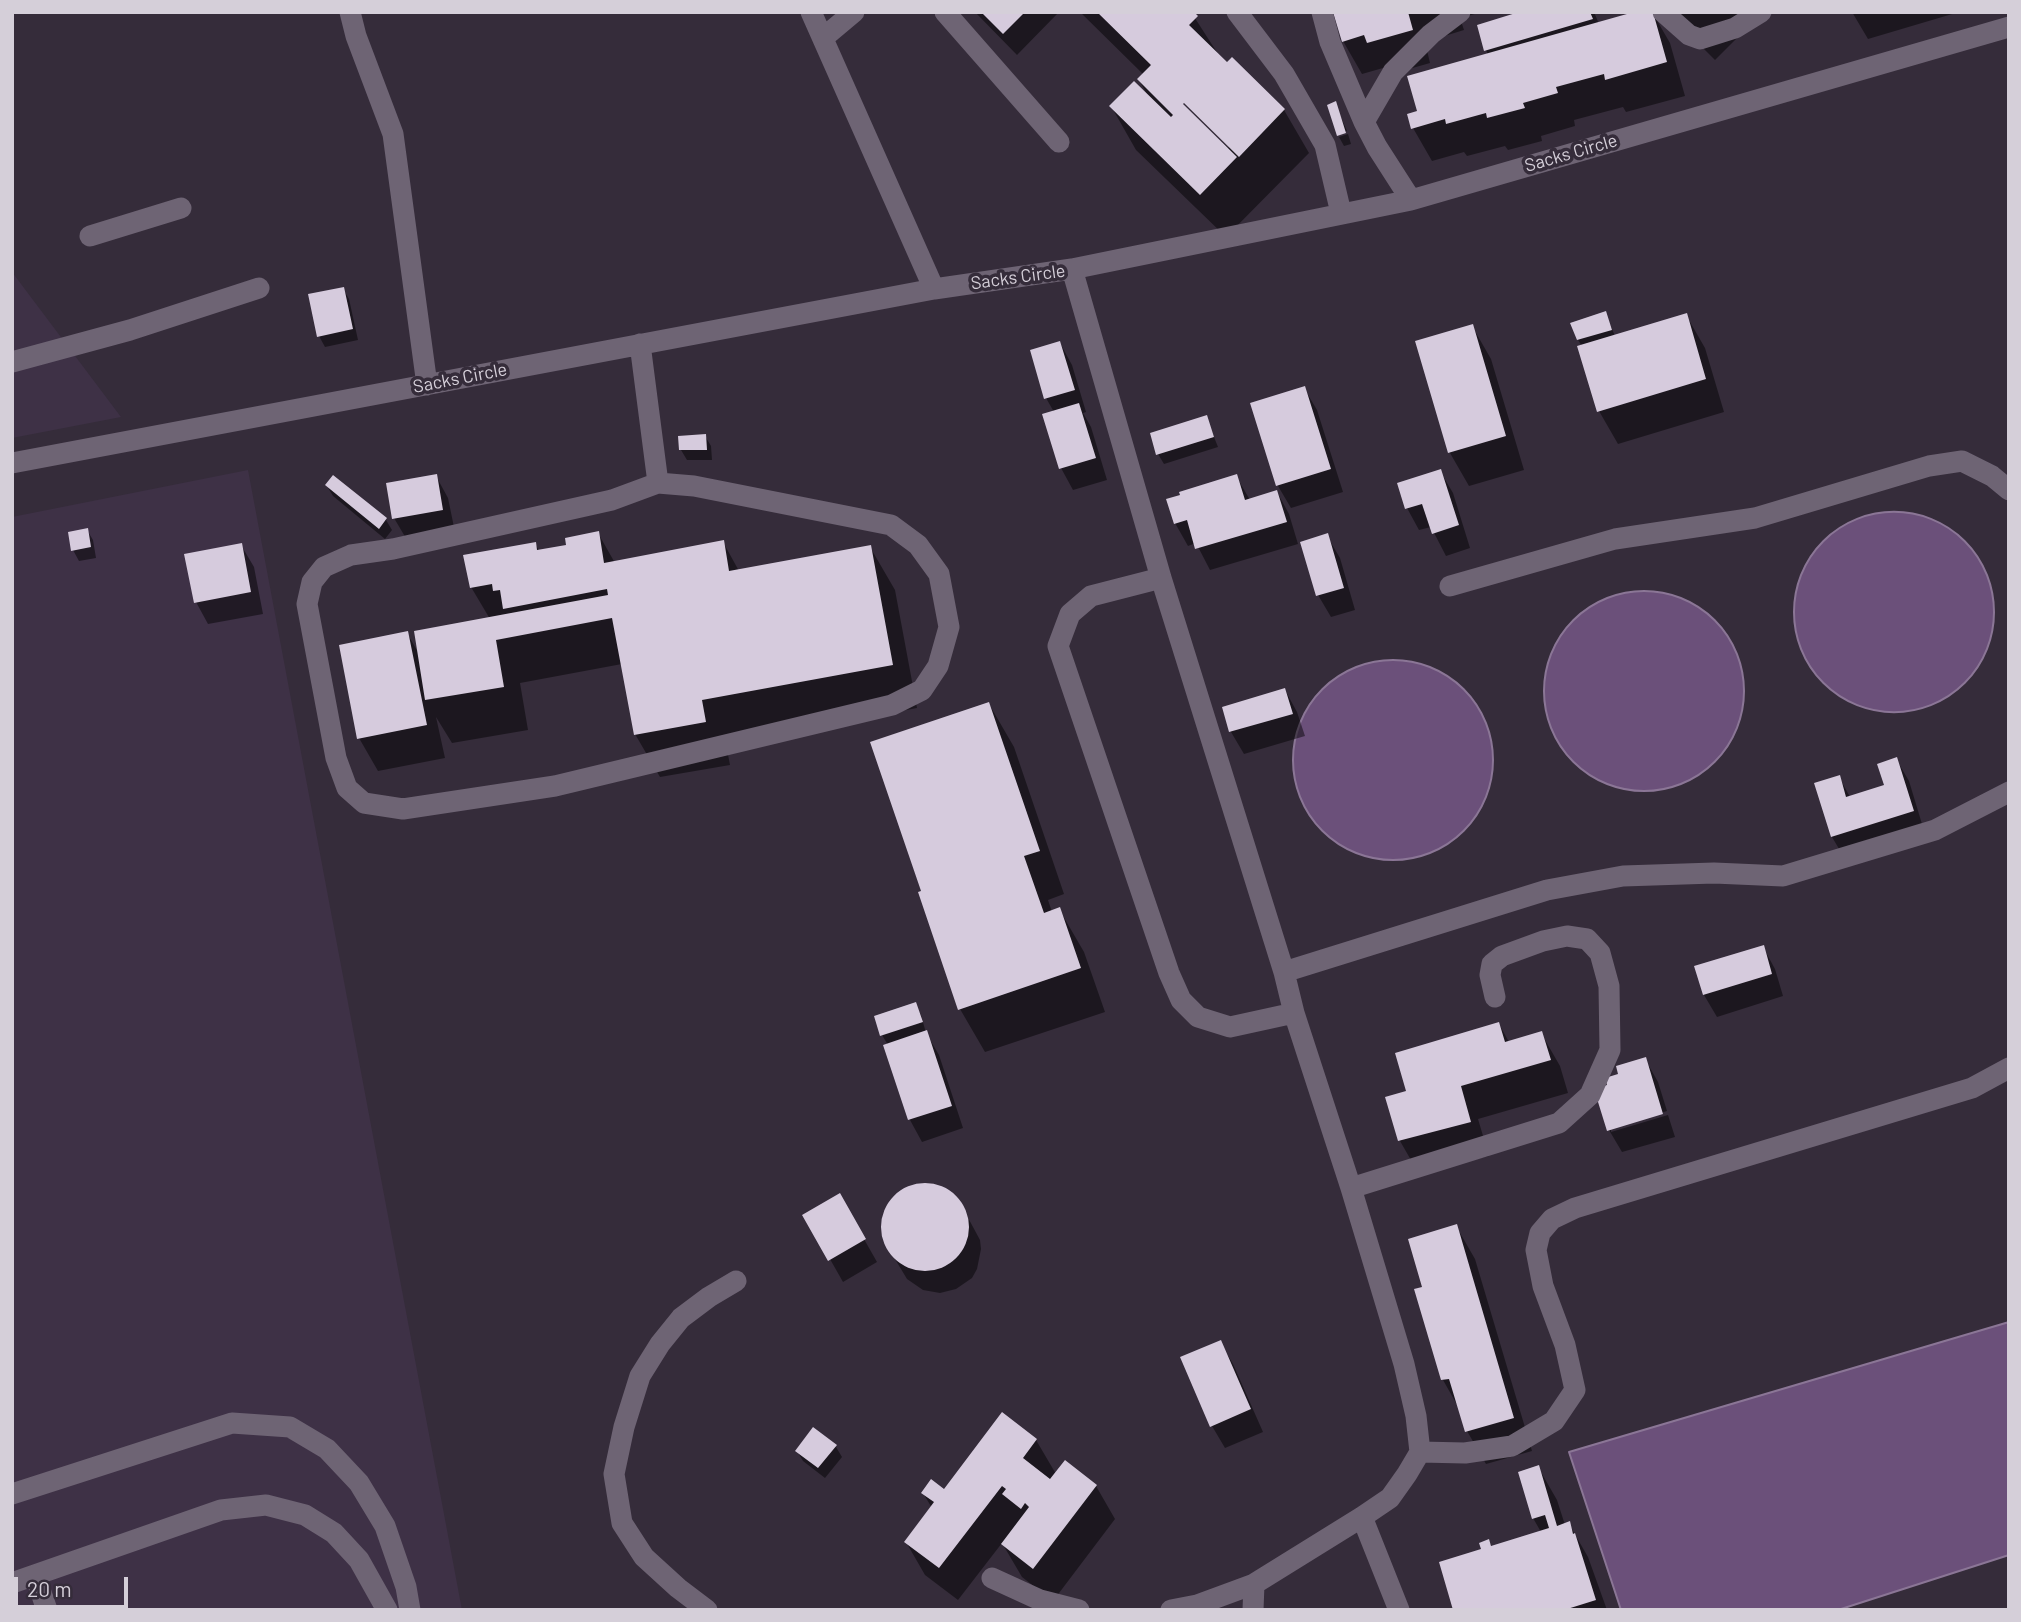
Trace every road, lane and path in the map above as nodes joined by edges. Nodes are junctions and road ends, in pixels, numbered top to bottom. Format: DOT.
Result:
graph roads {
  1 [pos="349,12"];
  2 [pos="811,12"];
  3 [pos="854,12"];
  4 [pos="945,12"];
  5 [pos="1237,12"];
  6 [pos="1322,12"];
  7 [pos="1460,12"];
  8 [pos="1663,12"];
  9 [pos="1761,12"];
  10 [pos="2009,27"];
  11 [pos="823,38"];
  12 [pos="1364,122"];
  13 [pos="1059,142"];
  14 [pos="1411,200"];
  15 [pos="181,208"];
  16 [pos="1341,213"];
  17 [pos="90,236"];
  18 [pos="1072,270"];
  19 [pos="259,288"];
  20 [pos="934,289"];
  21 [pos="640,344"];
  22 [pos="12,362"];
  23 [pos="427,385"];
  24 [pos="12,463"];
  25 [pos="659,483"];
  26 [pos="2009,490"];
  27 [pos="1161,578"];
  28 [pos="1450,586"];
  29 [pos="2009,792"];
  30 [pos="1284,972"];
  31 [pos="1495,997"];
  32 [pos="1294,1013"];
  33 [pos="2009,1068"];
  34 [pos="1351,1188"];
  35 [pos="736,1280"];
  36 [pos="1420,1452"];
  37 [pos="12,1494"];
  38 [pos="1362,1517"];
  39 [pos="35,1575"];
  40 [pos="992,1578"];
  41 [pos="12,1583"];
  42 [pos="1254,1584"];
  43 [pos="47,1610"];
  44 [pos="387,1610"];
  45 [pos="410,1610"];
  46 [pos="707,1610"];
  47 [pos="1079,1610"];
  48 [pos="1171,1610"];
  49 [pos="1253,1610"];
  50 [pos="1399,1610"];
  1 -- 23 [label="lane"];
  2 -- 11 [label="lane"];
  3 -- 11 [label="lane"];
  4 -- 13 [label="lane"];
  5 -- 16 [label="lane"];
  6 -- 12 [label="lane"];
  7 -- 12 [label="lane"];
  8 -- 9 [label="lane"];
  10 -- 14 [label="lane, Sacks Circle"];
  11 -- 20 [label="lane"];
  12 -- 14 [label="lane"];
  14 -- 16 [label="lane, Sacks Circle"];
  15 -- 17 [label="lane"];
  16 -- 18 [label="lane, Sacks Circle"];
  18 -- 20 [label="lane, Sacks Circle"];
  18 -- 27 [label="lane"];
  19 -- 22 [label="lane"];
  20 -- 21 [label="lane, Sacks Circle"];
  21 -- 23 [label="lane, Sacks Circle"];
  21 -- 25 [label="lane"];
  23 -- 24 [label="lane, Sacks Circle"];
  25 -- 25 [label="lane"];
  26 -- 28 [label="lane"];
  27 -- 30 [label="lane"];
  27 -- 32 [label="lane"];
  29 -- 30 [label="lane"];
  30 -- 32 [label="lane"];
  31 -- 34 [label="lane"];
  32 -- 34 [label="lane"];
  33 -- 36 [label="lane"];
  34 -- 36 [label="lane"];
  35 -- 46 [label="lane"];
  36 -- 38 [label="lane"];
  37 -- 45 [label="lane"];
  38 -- 42 [label="lane"];
  38 -- 50 [label="lane"];
  39 -- 41 [label="lane"];
  39 -- 43 [label="lane"];
  39 -- 44 [label="lane"];
  40 -- 47 [label="lane"];
  42 -- 48 [label="lane"];
  42 -- 49 [label="lane"];
}
